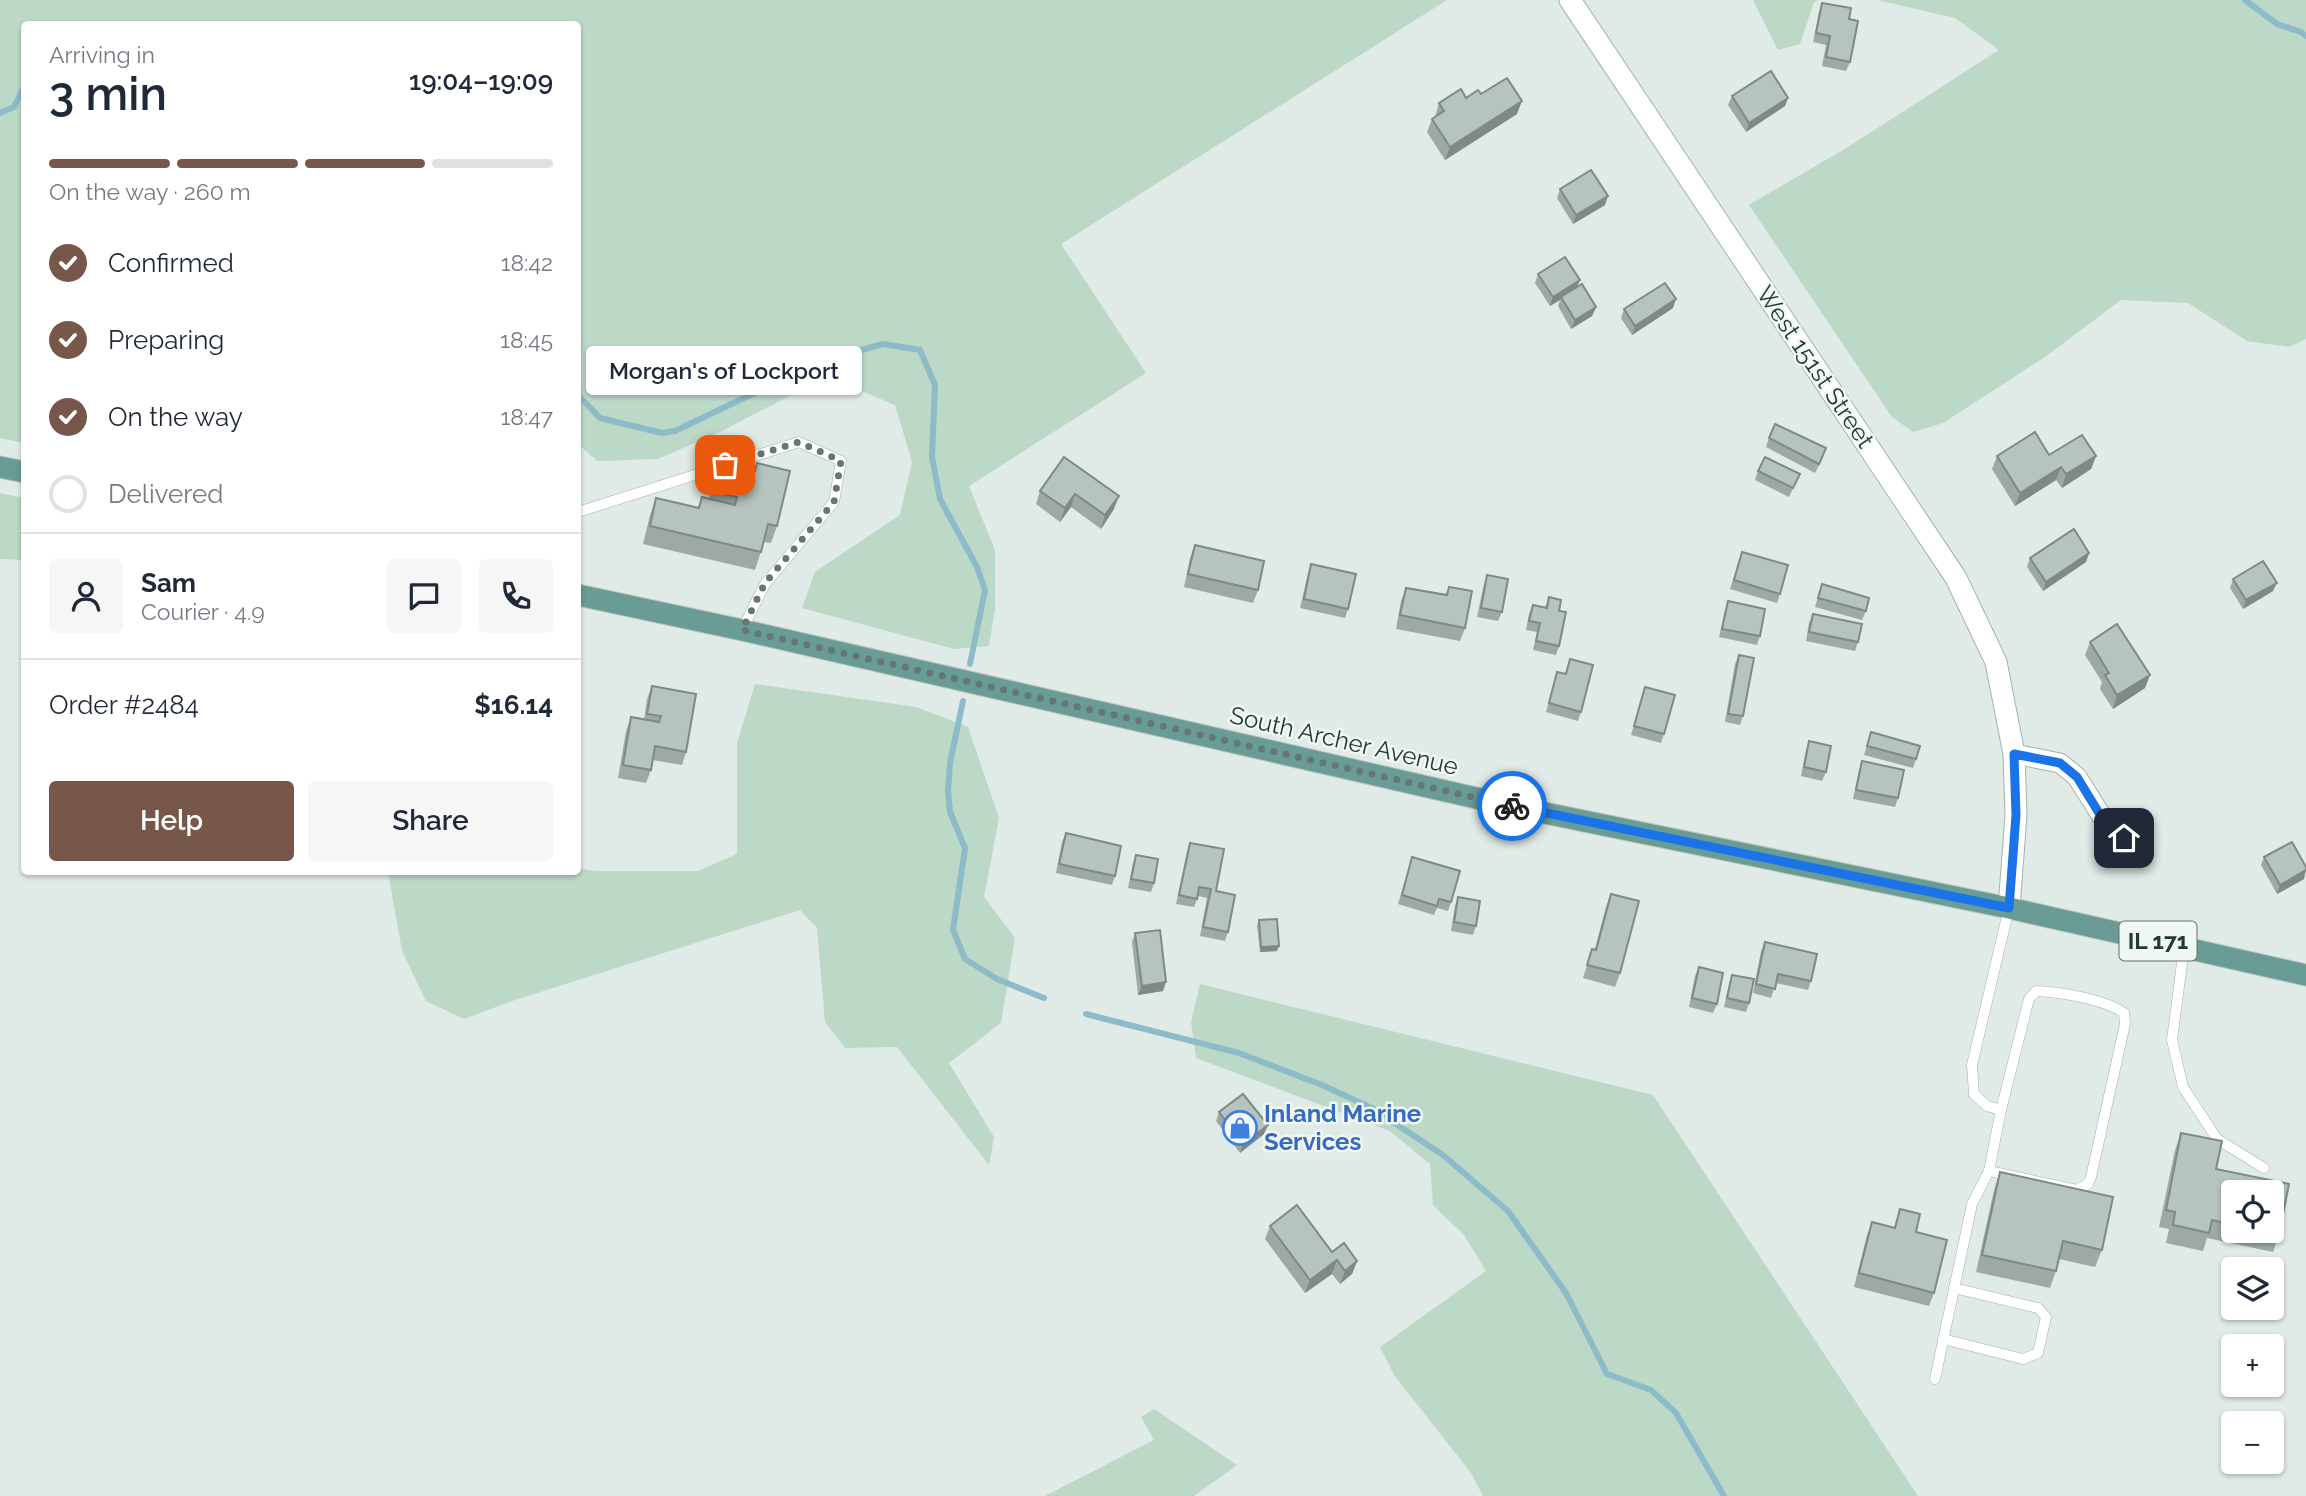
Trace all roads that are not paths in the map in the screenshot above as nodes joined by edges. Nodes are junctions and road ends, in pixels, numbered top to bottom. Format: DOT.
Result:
graph roads {
  1 [pos="1570,0"];
  2 [pos="0,467"];
  3 [pos="21,471"];
  4 [pos="581,511"];
  5 [pos="581,596"];
  6 [pos="742,630"];
  7 [pos="2014,754"];
  8 [pos="2138,845"];
  9 [pos="2009,908"];
  10 [pos="2184,947"];
  11 [pos="2306,975"];
  12 [pos="2001,1110"];
  13 [pos="2264,1168"];
  14 [pos="1989,1171"];
  15 [pos="1954,1288"];
  16 [pos="1943,1339"];
  17 [pos="1935,1379"];
  1 -- 7 [label="street, West 151st Street"];
  2 -- 3 [label="main road"];
  4 -- 6 [label="lane"];
  5 -- 6 [label="main road, South Archer Avenue / IL 171"];
  6 -- 9 [label="main road, South Archer Avenue / IL 171"];
  7 -- 8 [label="street"];
  7 -- 9 [label="street, West 151st Street"];
  9 -- 10 [label="main road, South Archer Avenue / IL 171"];
  9 -- 12 [label="lane"];
  10 -- 11 [label="main road, South Archer Avenue / IL 171"];
  10 -- 13 [label="lane"];
  12 -- 14 [label="lane"];
  12 -- 14 [label="lane"];
  14 -- 15 [label="lane"];
  15 -- 16 [label="lane"];
  15 -- 16 [label="lane"];
  16 -- 17 [label="lane"];
}
